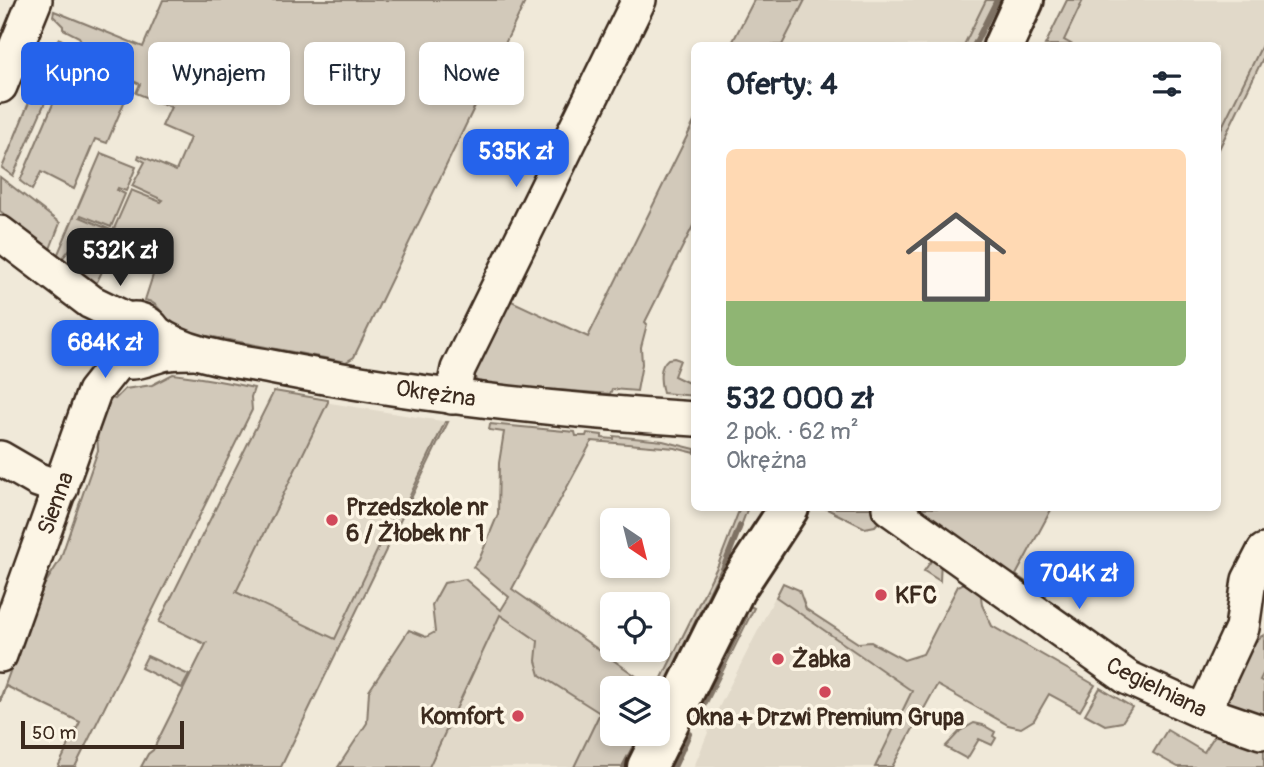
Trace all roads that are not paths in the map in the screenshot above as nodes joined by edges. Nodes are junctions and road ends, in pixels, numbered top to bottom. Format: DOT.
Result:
graph roads {
  1 [pos="35,0"];
  2 [pos="639,0"];
  3 [pos="1024,0"];
  4 [pos="1005,42"];
  5 [pos="0,86"];
  6 [pos="0,233"];
  7 [pos="133,340"];
  8 [pos="452,397"];
  9 [pos="689,421"];
  10 [pos="0,458"];
  11 [pos="61,488"];
  12 [pos="763,511"];
  13 [pos="787,511"];
  14 [pos="893,511"];
  15 [pos="1264,551"];
  16 [pos="735,590"];
  17 [pos="1255,608"];
  18 [pos="0,655"];
  19 [pos="1203,712"];
  20 [pos="1261,732"];
  21 [pos="647,767"];
  1 -- 5 [label="street"];
  2 -- 8 [label="street"];
  3 -- 4 [label="main road"];
  6 -- 7 [label="street"];
  7 -- 8 [label="street, Okrężna"];
  7 -- 11 [label="street, Sienna"];
  8 -- 9 [label="street, Okrężna"];
  10 -- 11 [label="street"];
  11 -- 18 [label="street, Sienna"];
  12 -- 16 [label="main road"];
  13 -- 16 [label="main road"];
  14 -- 19 [label="street, Cegielniana"];
  15 -- 17 [label="street"];
  16 -- 21 [label="main road"];
  17 -- 19 [label="street"];
  19 -- 20 [label="street, Cegielniana"];
}
